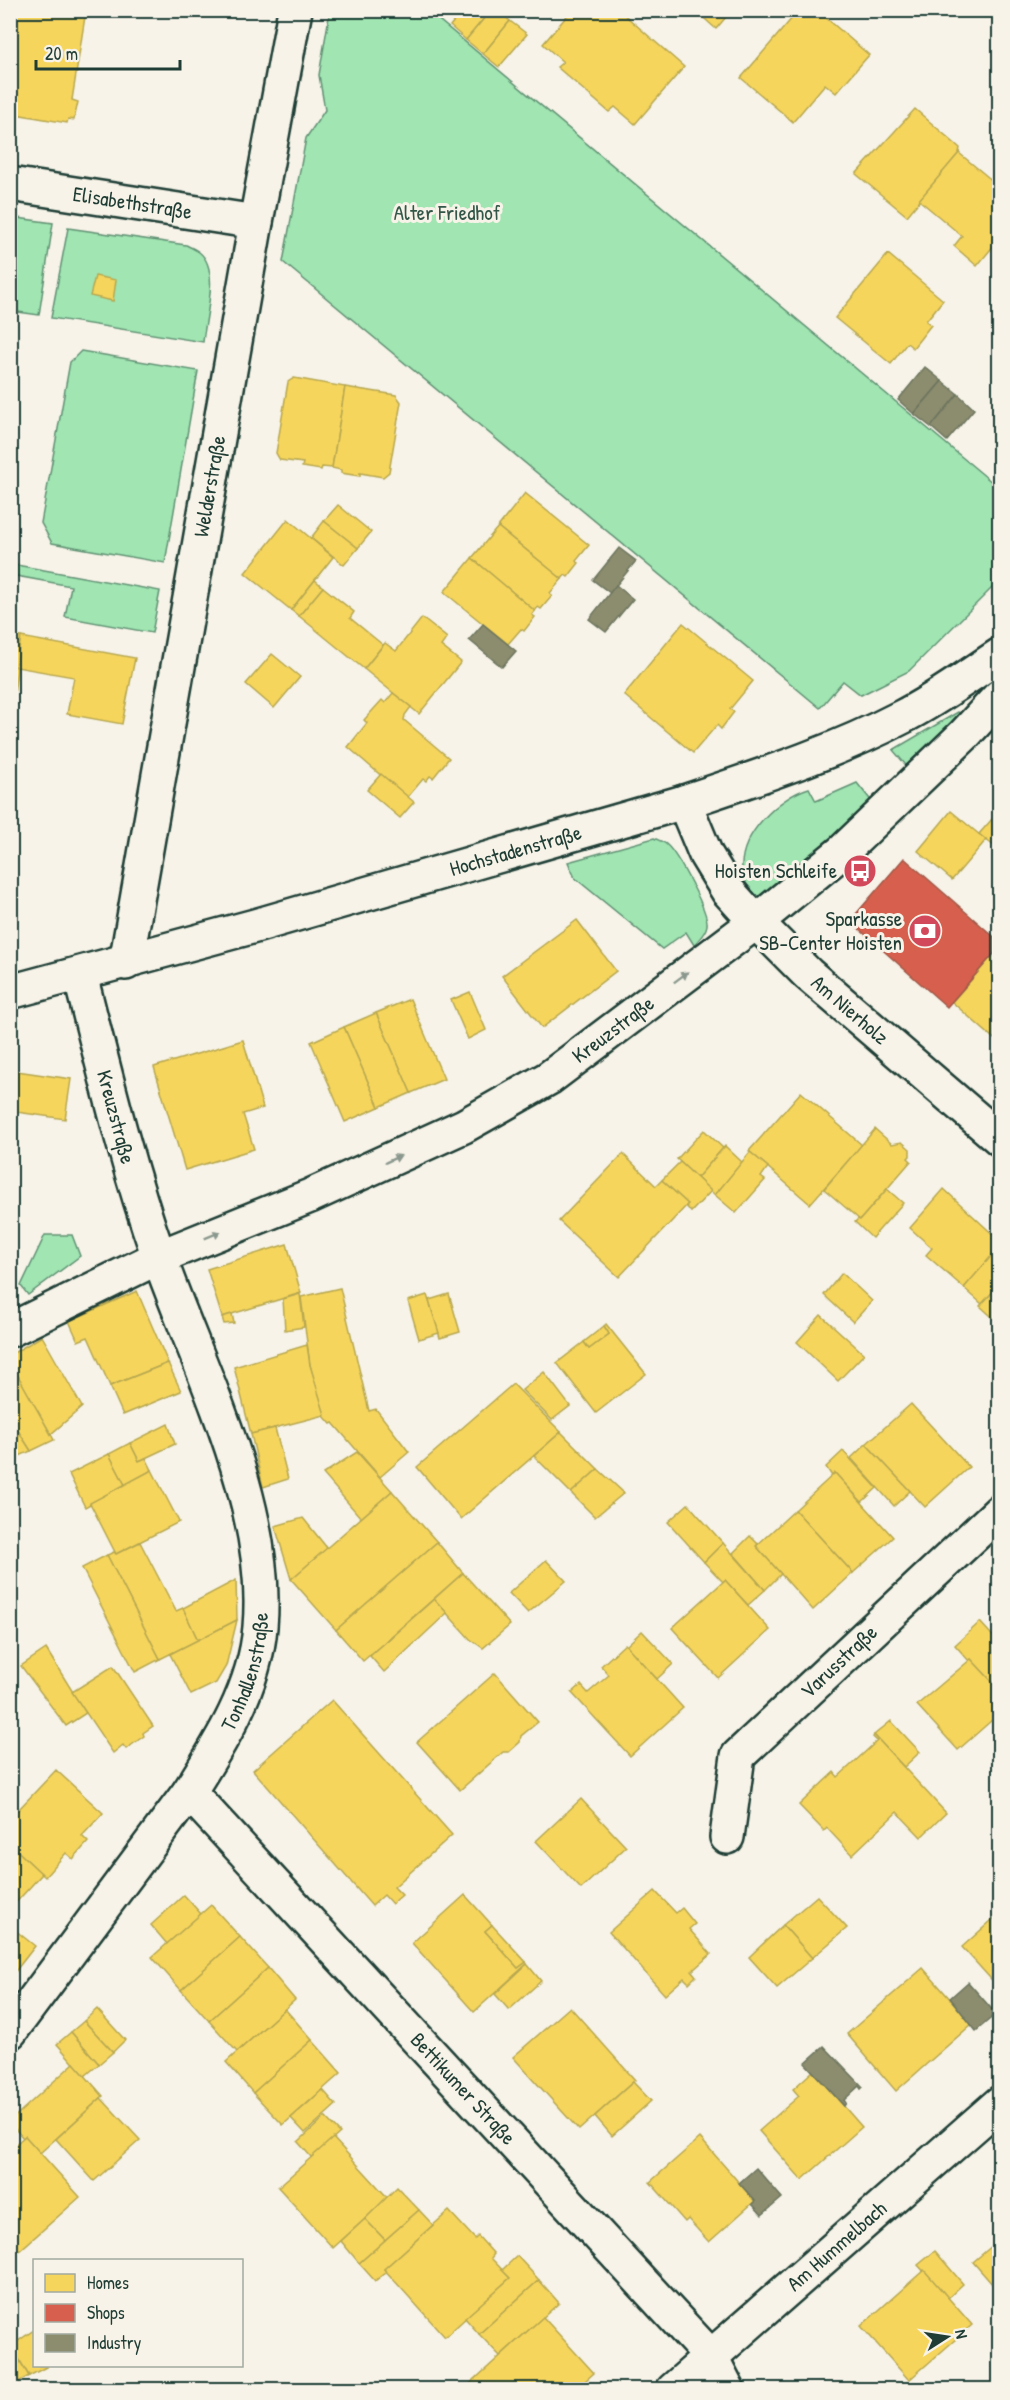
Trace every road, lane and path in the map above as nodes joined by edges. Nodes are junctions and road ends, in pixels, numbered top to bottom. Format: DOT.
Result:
graph roads {
  1 [pos="295,10"];
  2 [pos="10,184"];
  3 [pos="256,222"];
  4 [pos="999,656"];
  5 [pos="999,696"];
  6 [pos="684,802"];
  7 [pos="756,922"];
  8 [pos="126,963"];
  9 [pos="80,975"];
  10 [pos="10,992"];
  11 [pos="999,1139"];
  12 [pos="159,1257"];
  13 [pos="10,1330"];
  14 [pos="999,1511"];
  15 [pos="189,1792"];
  16 [pos="727,1837"];
  17 [pos="10,2032"];
  18 [pos="999,2103"];
  19 [pos="711,2357"];
  20 [pos="674,2390"];
  21 [pos="728,2390"];
  1 -- 3 [label="street, Welderstraße"];
  2 -- 3 [label="street, Elisabethstraße"];
  3 -- 8 [label="street, Welderstraße"];
  4 -- 6 [label="street, Hochstadenstraße"];
  5 -- 7 [label="street, Kreuzstraße"];
  6 -- 7 [label="street, Am Nierholz"];
  6 -- 8 [label="street, Hochstadenstraße"];
  7 -- 11 [label="street, Am Nierholz"];
  12 -- 7 [label="street, Kreuzstraße, one-way"];
  8 -- 9 [label="street, Hochstadenstraße"];
  9 -- 10 [label="street, Hochstadenstraße"];
  9 -- 12 [label="street, Kreuzstraße"];
  12 -- 13 [label="street, Kreuzstraße"];
  12 -- 15 [label="street, Tonhallenstraße"];
  14 -- 16 [label="street, Varusstraße"];
  15 -- 17 [label="street, Tonhallenstraße"];
  15 -- 19 [label="street, Bettikumer Straße"];
  18 -- 19 [label="street, Am Hummelbach"];
  19 -- 20 [label="street, Am Hummelbach"];
  19 -- 21 [label="street, Bettikumer Straße"];
}
